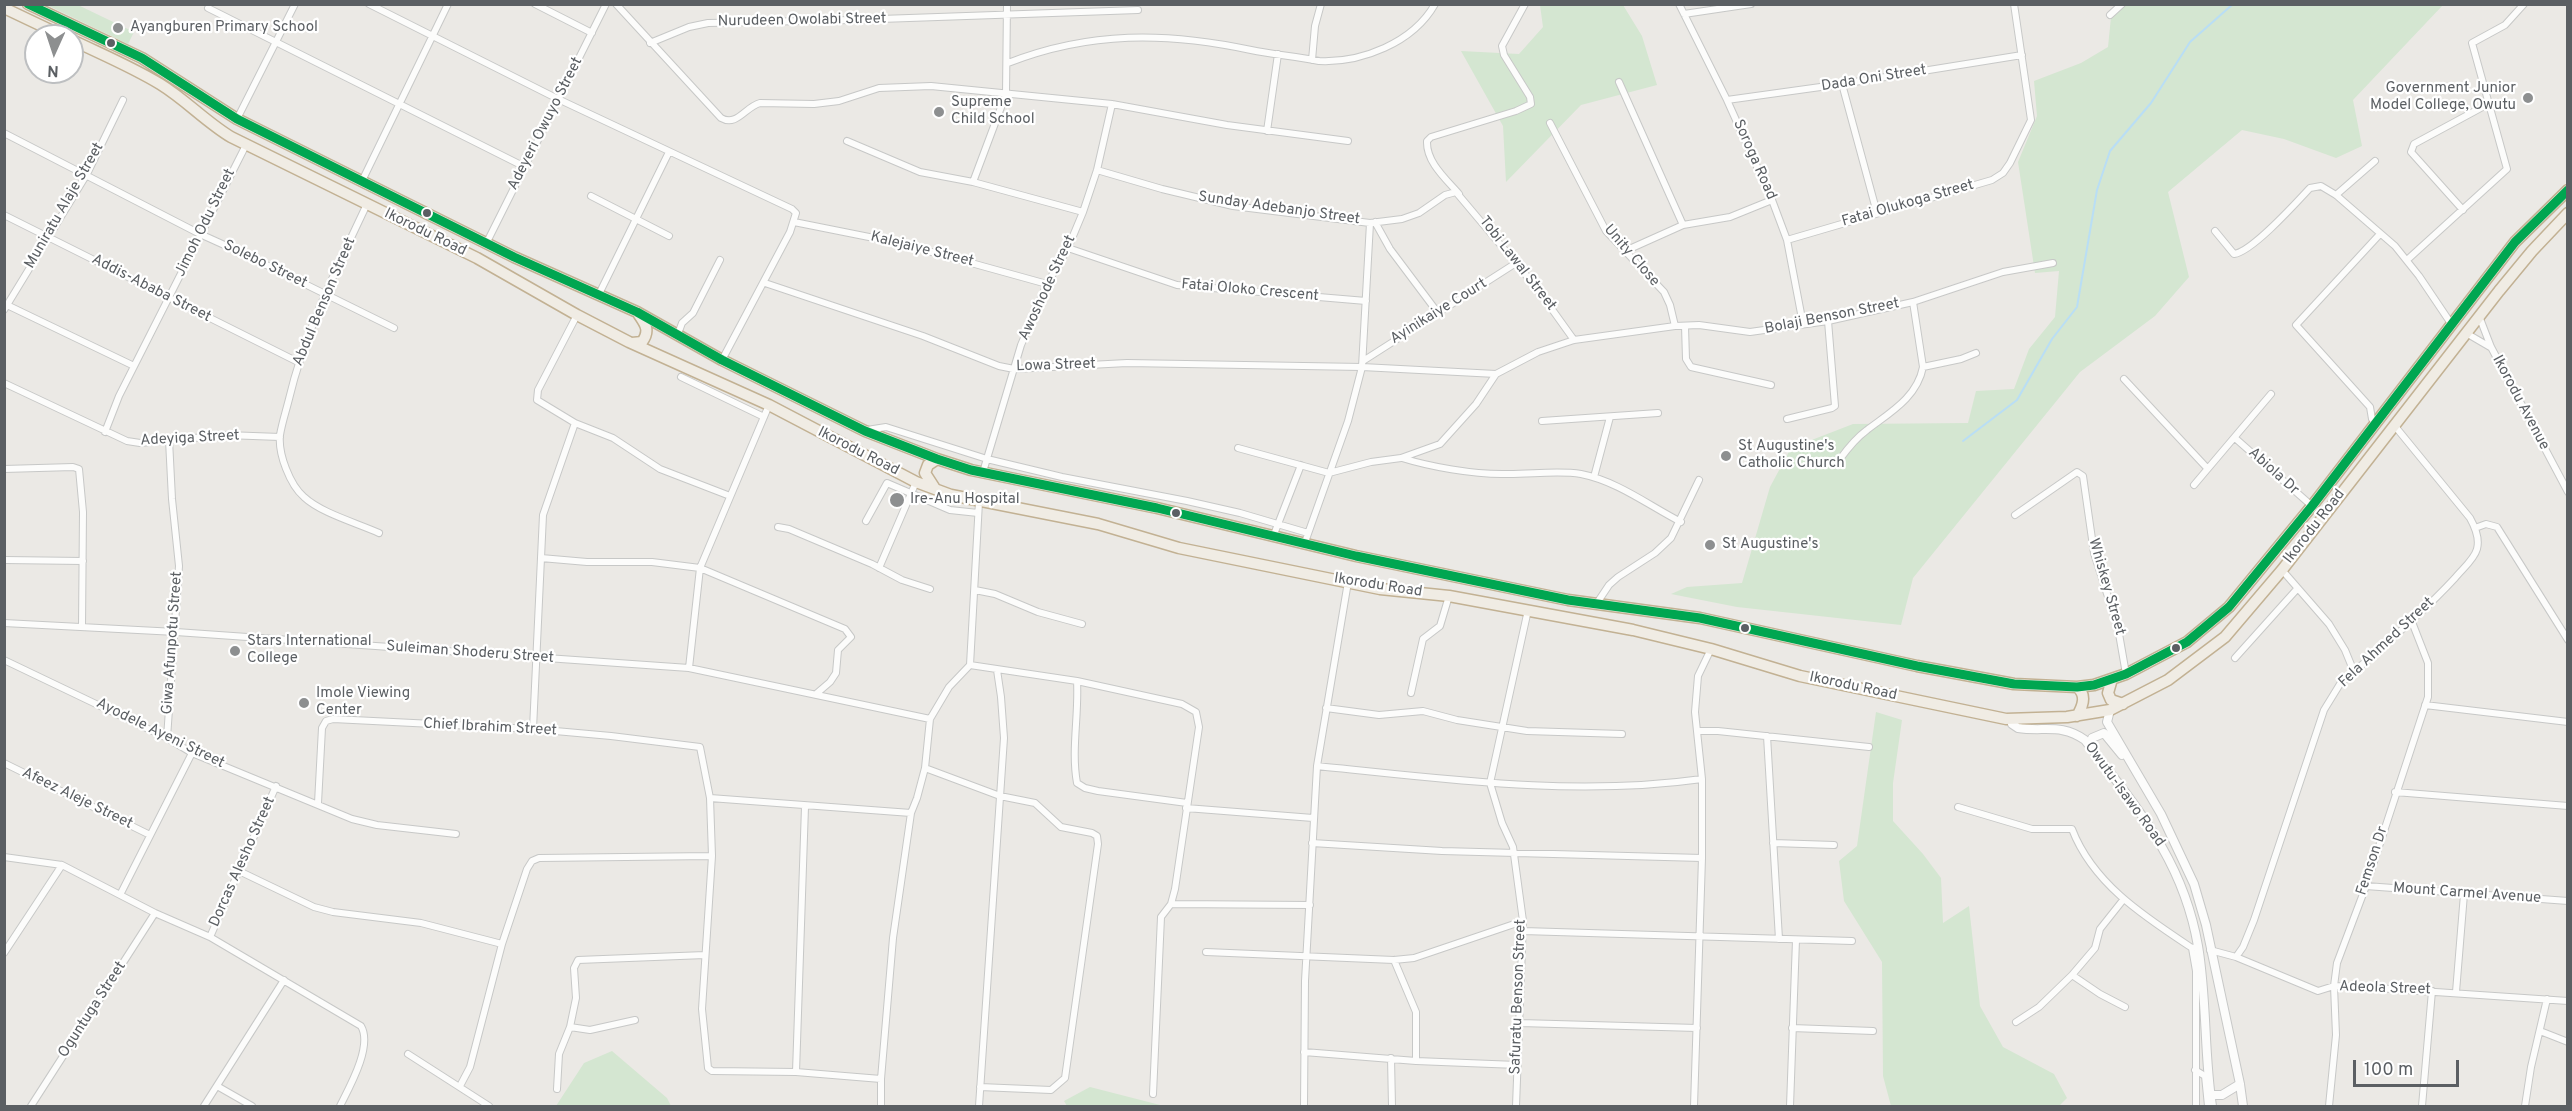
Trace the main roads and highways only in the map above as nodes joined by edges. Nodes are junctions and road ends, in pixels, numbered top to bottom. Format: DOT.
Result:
graph roads {
  1 [pos="28,4"];
  2 [pos="4,8"];
  3 [pos="38,24"];
  4 [pos="84,46"];
  5 [pos="2568,190"];
  6 [pos="2568,213"];
  7 [pos="637,312"];
  8 [pos="629,342"];
  9 [pos="937,459"];
  10 [pos="936,489"];
  11 [pos="2112,679"];
  12 [pos="2077,687"];
  13 [pos="2123,704"];
  14 [pos="2077,716"];
  1 -- 7 [label="highway, Ikorodu Road"];
  2 -- 3 [label="highway"];
  4 -- 8 [label="highway, Ikorodu Road"];
  5 -- 11 [label="highway, Ikorodu Road"];
  6 -- 13 [label="highway, Ikorodu Road"];
  7 -- 8 [label="highway"];
  7 -- 9 [label="highway, Ikorodu Road"];
  8 -- 10 [label="highway, Ikorodu Road"];
  9 -- 10 [label="highway"];
  9 -- 12 [label="highway, Ikorodu Road"];
  10 -- 14 [label="highway, Ikorodu Road"];
  11 -- 12 [label="highway, Ikorodu Road"];
  11 -- 13 [label="highway"];
  12 -- 14 [label="highway"];
  13 -- 14 [label="highway, Ikorodu Road"];
}
